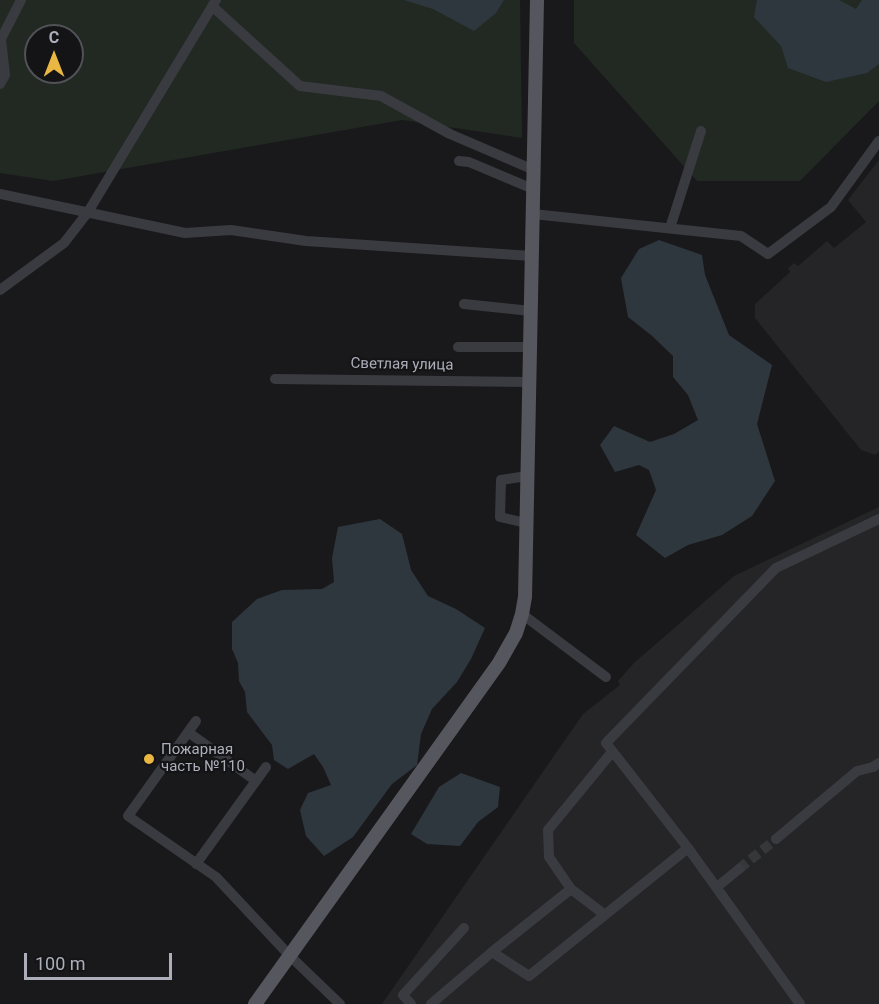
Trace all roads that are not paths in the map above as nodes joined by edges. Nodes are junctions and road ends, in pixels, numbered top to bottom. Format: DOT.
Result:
graph roads {
  1 [pos="21,0"];
  2 [pos="537,0"];
  3 [pos="214,3"];
  4 [pos="0,84"];
  5 [pos="701,131"];
  6 [pos="879,141"];
  7 [pos="459,161"];
  8 [pos="534,170"];
  9 [pos="533,189"];
  10 [pos="0,194"];
  11 [pos="88,212"];
  12 [pos="533,214"];
  13 [pos="670,228"];
  14 [pos="532,256"];
  15 [pos="0,290"];
  16 [pos="464,304"];
  17 [pos="531,311"];
  18 [pos="458,347"];
  19 [pos="530,347"];
  20 [pos="275,379"];
  21 [pos="529,382"];
  22 [pos="527,476"];
  23 [pos="879,519"];
  24 [pos="526,523"];
  25 [pos="522,614"];
  26 [pos="606,678"];
  27 [pos="196,721"];
  28 [pos="188,732"];
  29 [pos="612,752"];
  30 [pos="879,763"];
  31 [pos="266,767"];
  32 [pos="256,781"];
  33 [pos="776,839"];
  34 [pos="688,848"];
  35 [pos="196,864"];
  36 [pos="739,869"];
  37 [pos="717,886"];
  38 [pos="571,889"];
  39 [pos="605,915"];
  40 [pos="464,928"];
  41 [pos="492,952"];
  42 [pos="290,956"];
  43 [pos="255,1004"];
  44 [pos="340,1004"];
  45 [pos="411,1004"];
  46 [pos="431,1004"];
  47 [pos="800,1004"];
  1 -- 4 [label="lane"];
  2 -- 8 [label="main road"];
  3 -- 8 [label="lane"];
  3 -- 11 [label="lane"];
  5 -- 13 [label="lane"];
  6 -- 13 [label="lane"];
  7 -- 9 [label="lane"];
  8 -- 9 [label="main road"];
  9 -- 12 [label="main road"];
  10 -- 11 [label="lane"];
  11 -- 14 [label="lane"];
  11 -- 15 [label="lane"];
  12 -- 13 [label="lane"];
  12 -- 14 [label="main road"];
  14 -- 17 [label="main road"];
  16 -- 17 [label="lane"];
  17 -- 19 [label="main road"];
  18 -- 19 [label="lane"];
  19 -- 21 [label="main road"];
  20 -- 21 [label="lane, Светлая улица"];
  21 -- 22 [label="main road"];
  22 -- 24 [label="main road"];
  22 -- 24 [label="lane"];
  23 -- 29 [label="lane"];
  24 -- 25 [label="main road"];
  25 -- 26 [label="lane"];
  25 -- 42 [label="main road"];
  27 -- 28 [label="lane"];
  28 -- 32 [label="lane"];
  28 -- 35 [label="lane"];
  29 -- 34 [label="lane"];
  29 -- 38 [label="lane"];
  30 -- 33 [label="lane"];
  31 -- 32 [label="lane"];
  32 -- 35 [label="lane"];
  34 -- 37 [label="lane"];
  34 -- 39 [label="lane"];
  35 -- 42 [label="lane"];
  36 -- 37 [label="lane"];
  37 -- 47 [label="lane"];
  38 -- 39 [label="lane"];
  38 -- 41 [label="lane"];
  39 -- 41 [label="lane"];
  40 -- 45 [label="lane"];
  41 -- 46 [label="lane"];
  42 -- 43 [label="main road"];
  42 -- 44 [label="lane"];
}
